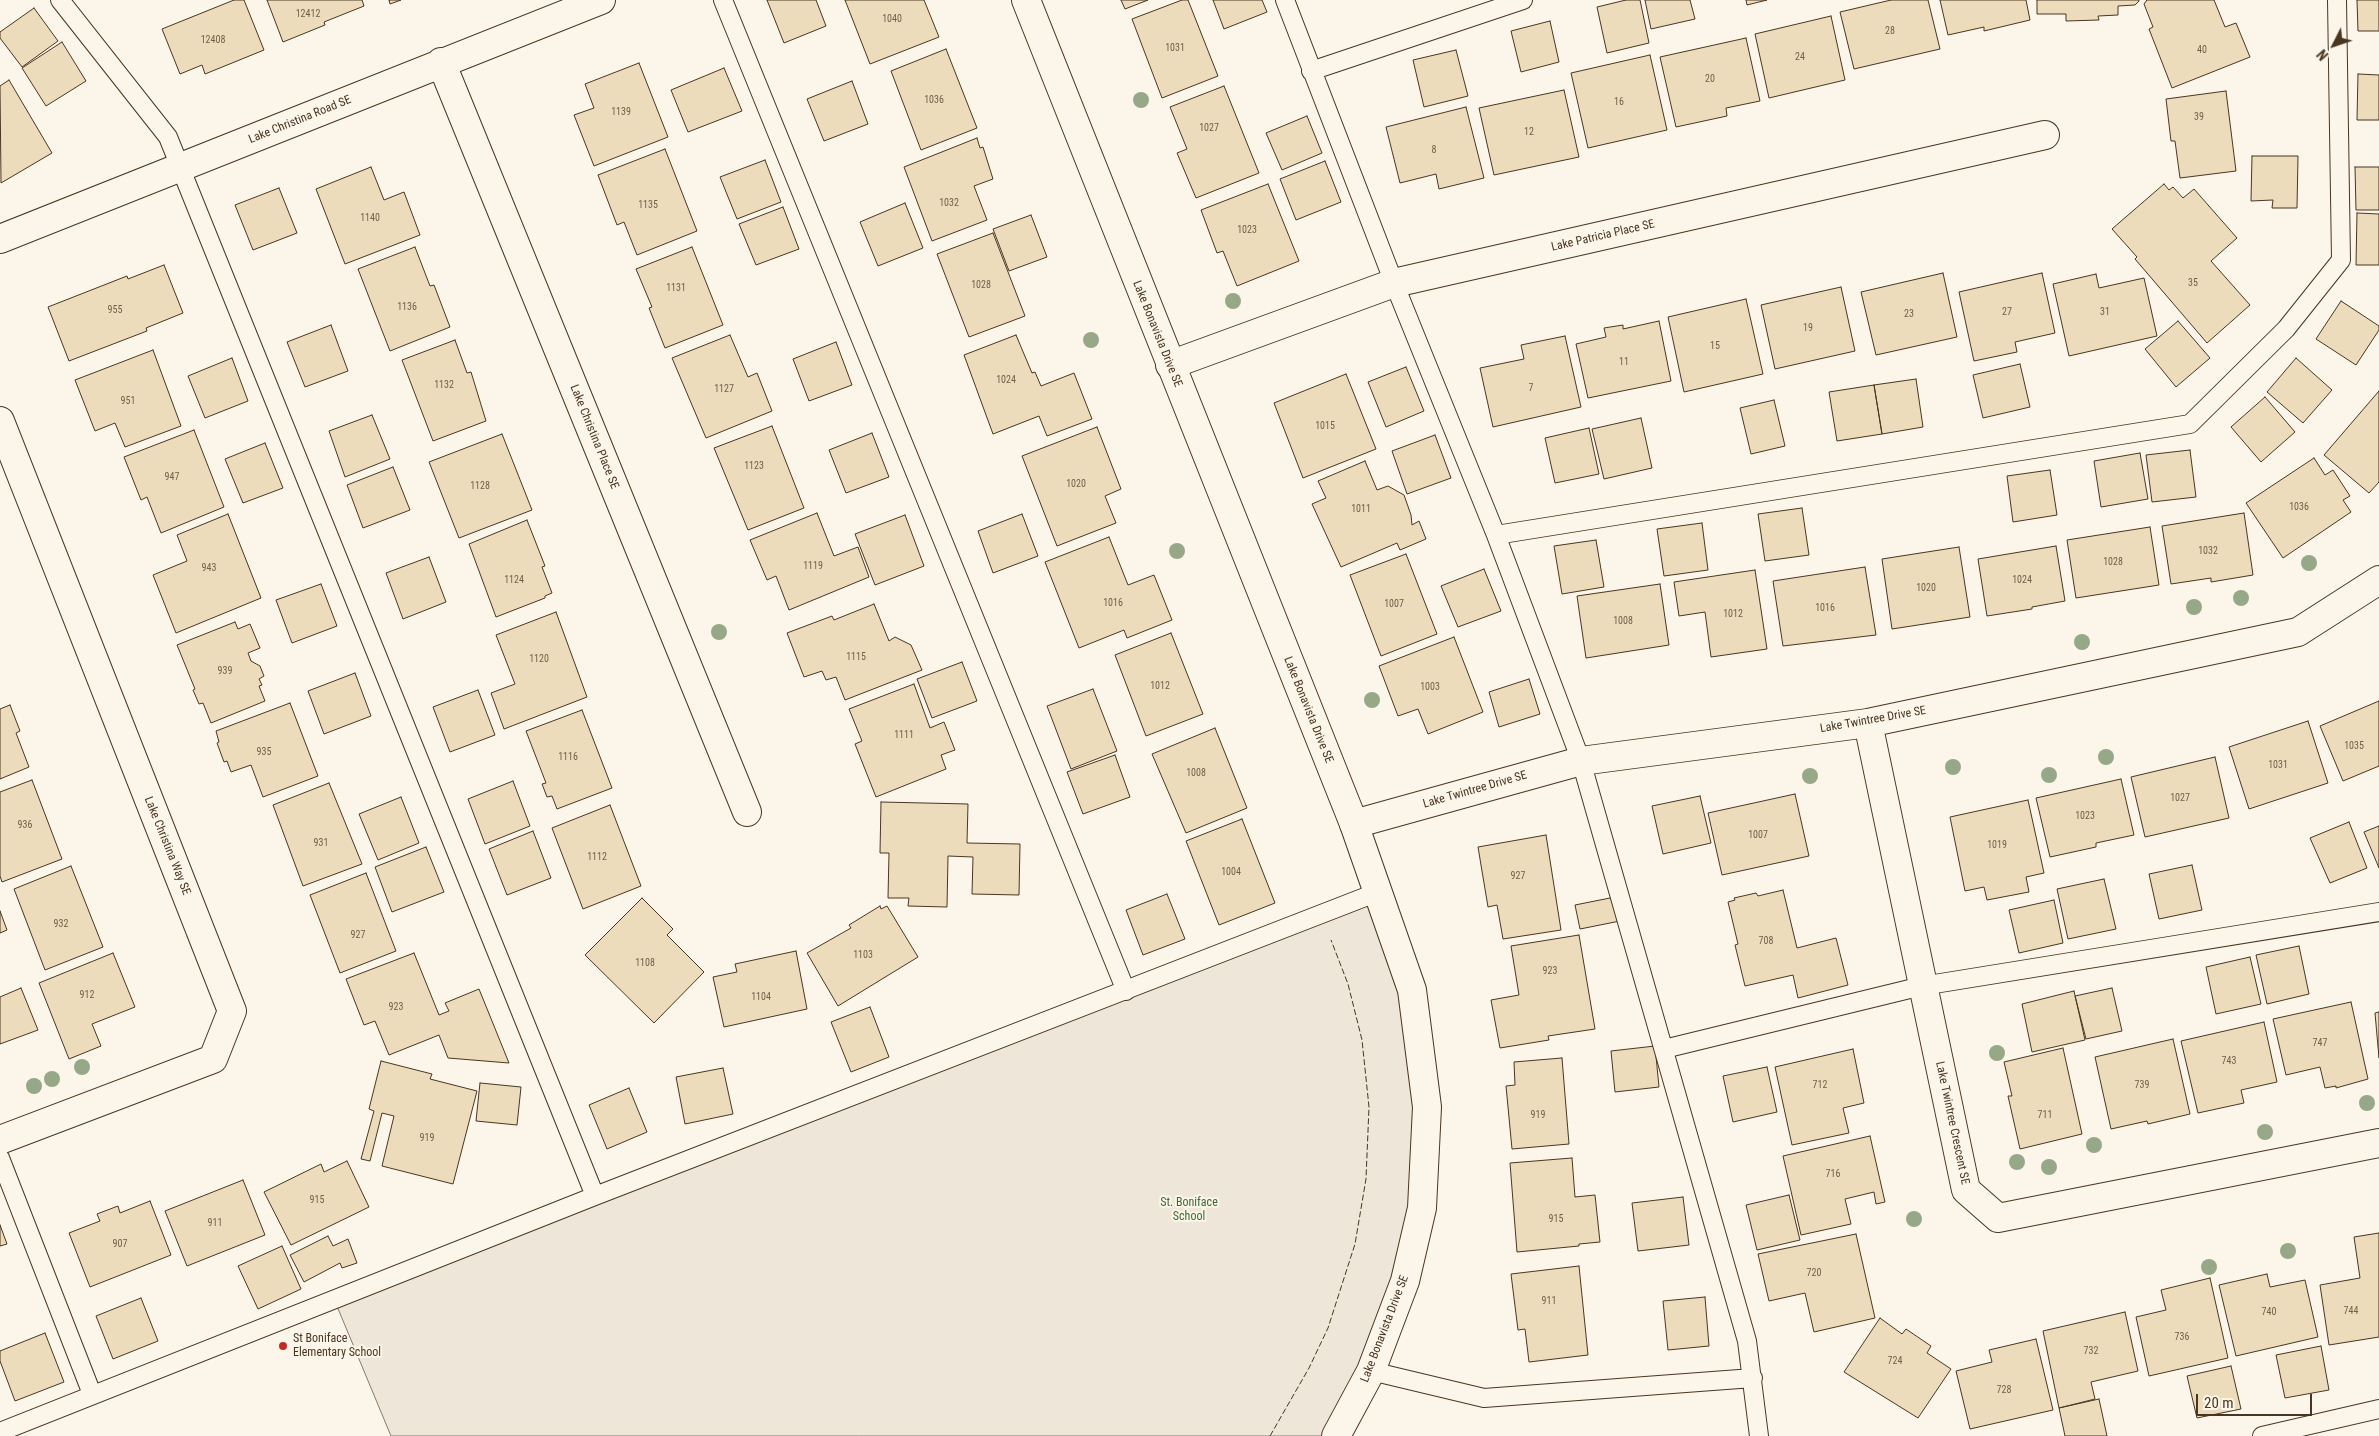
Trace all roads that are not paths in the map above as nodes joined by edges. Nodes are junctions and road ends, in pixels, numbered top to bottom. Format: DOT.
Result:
graph roads {
  1 [pos="60,0"];
  2 [pos="601,0"];
  3 [pos="723,0"];
  4 [pos="1026,0"];
  5 [pos="1285,0"];
  6 [pos="1523,0"];
  7 [pos="2337,0"];
  8 [pos="441,62"];
  9 [pos="1311,71"];
  10 [pos="2045,135"];
  11 [pos="180,169"];
  12 [pos="0,239"];
  13 [pos="1394,283"];
  14 [pos="1170,365"];
  15 [pos="0,421"];
  16 [pos="1496,535"];
  17 [pos="2379,580"];
  18 [pos="1868,723"];
  19 [pos="1581,761"];
  20 [pos="747,812"];
  21 [pos="1354,824"];
  22 [pos="1378,892"];
  23 [pos="2379,912"];
  24 [pos="1922,986"];
  25 [pos="1126,991"];
  26 [pos="1664,1049"];
  27 [pos="0,1140"];
  28 [pos="2379,1143"];
  29 [pos="0,1158"];
  30 [pos="596,1196"];
  31 [pos="1371,1370"];
  32 [pos="1753,1378"];
  33 [pos="92,1394"];
  34 [pos="2379,1409"];
  35 [pos="0,1432"];
  36 [pos="1336,1436"];
  37 [pos="1759,1436"];
  38 [pos="2262,1436"];
  1 -- 11 [label="lane"];
  2 -- 8 [label="street, Lake Christina Road SE"];
  3 -- 25 [label="lane"];
  4 -- 14 [label="street, Lake Bonavista Drive SE"];
  5 -- 9 [label="lane"];
  6 -- 9 [label="lane"];
  7 -- 16 [label="lane"];
  8 -- 11 [label="street, Lake Christina Road SE"];
  8 -- 20 [label="street, Lake Christina Place SE"];
  9 -- 13 [label="lane"];
  10 -- 13 [label="street, Lake Patricia Place SE"];
  11 -- 12 [label="street, Lake Christina Road SE"];
  11 -- 30 [label="lane"];
  13 -- 14 [label="street, Lake Patricia Place SE"];
  13 -- 16 [label="lane"];
  14 -- 21 [label="street, Lake Bonavista Drive SE"];
  15 -- 27 [label="street, Lake Christina Way SE"];
  16 -- 19 [label="lane"];
  17 -- 18 [label="street, Lake Twintree Drive SE"];
  18 -- 19 [label="street, Lake Twintree Drive SE"];
  18 -- 24 [label="street, Lake Twintree Crescent SE"];
  19 -- 21 [label="street, Lake Twintree Drive SE"];
  19 -- 26 [label="lane"];
  21 -- 22 [label="street, Lake Bonavista Drive SE"];
  22 -- 25 [label="lane"];
  22 -- 31 [label="street, Lake Bonavista Drive SE"];
  23 -- 24 [label="lane"];
  24 -- 26 [label="lane"];
  24 -- 28 [label="street, Lake Twintree Crescent SE"];
  25 -- 30 [label="lane"];
  26 -- 32 [label="lane"];
  29 -- 33 [label="lane"];
  30 -- 33 [label="lane"];
  31 -- 32 [label="lane"];
  31 -- 36 [label="street, Lake Bonavista Drive SE"];
  32 -- 37 [label="lane"];
  33 -- 35 [label="lane"];
  34 -- 38 [label="lane"];
}
